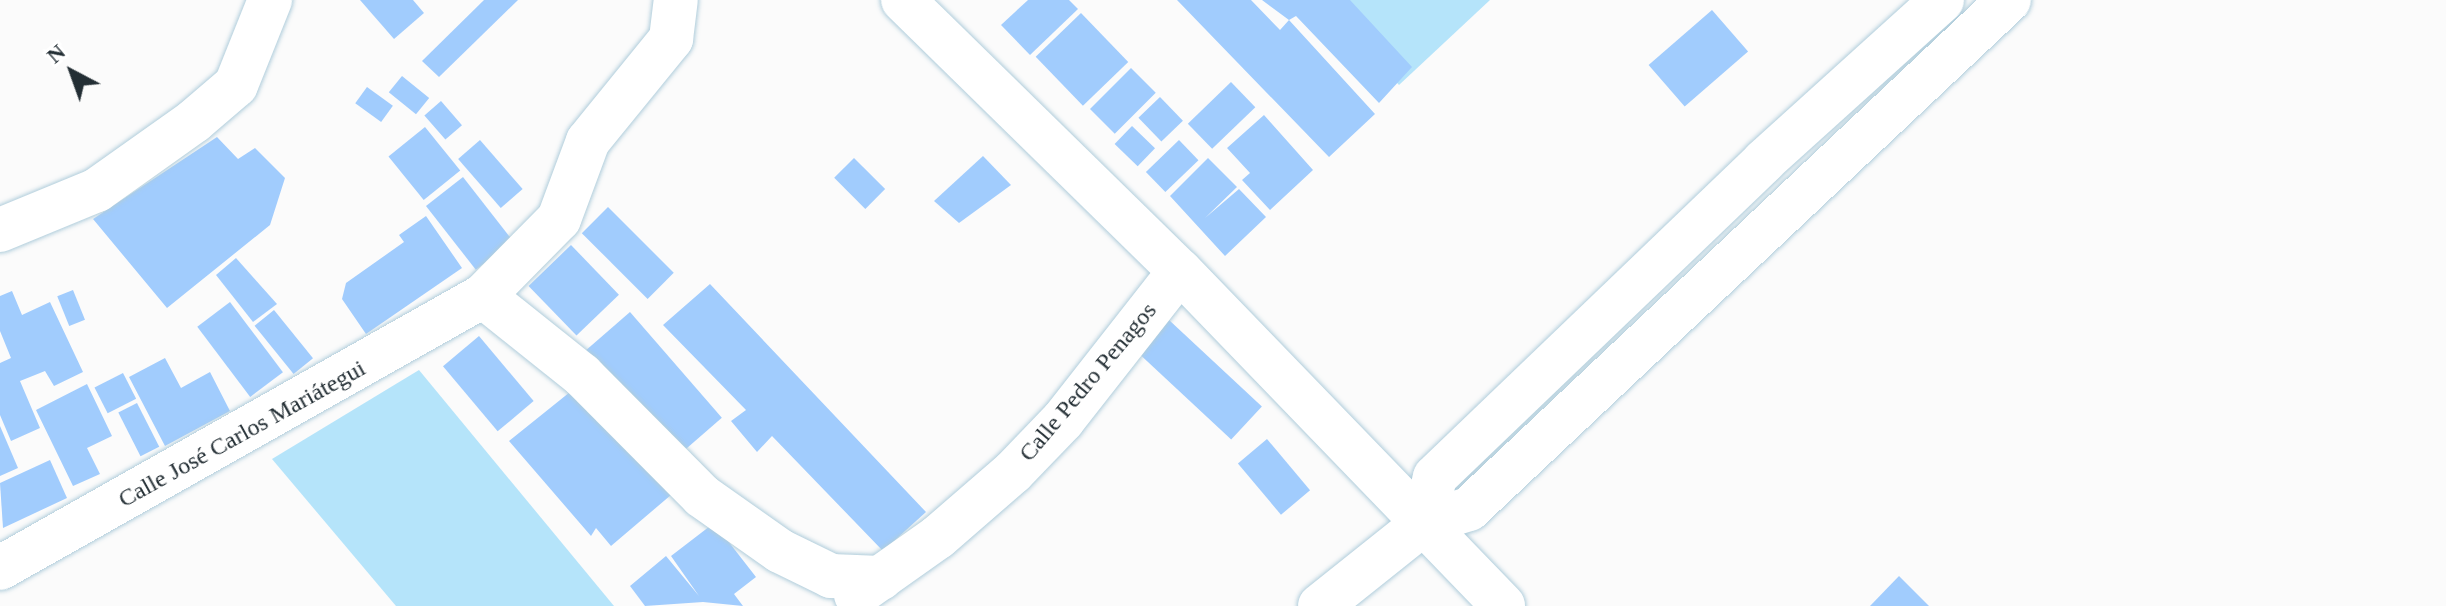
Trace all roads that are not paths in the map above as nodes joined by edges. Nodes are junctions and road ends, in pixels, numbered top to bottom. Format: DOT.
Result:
graph roads {
  1 [pos="270,0"];
  2 [pos="676,0"];
  3 [pos="903,0"];
  4 [pos="1942,0"];
  5 [pos="2009,0"];
  6 [pos="0,230"];
  7 [pos="1180,271"];
  8 [pos="483,296"];
  9 [pos="1424,523"];
  10 [pos="0,568"];
  11 [pos="881,578"];
  12 [pos="839,606"];
  13 [pos="1320,606"];
  14 [pos="1503,606"];
  1 -- 6 [label="street"];
  2 -- 8 [label="street, Calle José Carlos Mariátegui"];
  3 -- 7 [label="street"];
  4 -- 9 [label="street"];
  5 -- 9 [label="street"];
  7 -- 9 [label="street"];
  7 -- 11 [label="street, Calle Pedro Penagos"];
  8 -- 10 [label="street, Calle José Carlos Mariátegui"];
  8 -- 11 [label="street"];
  9 -- 13 [label="street"];
  9 -- 14 [label="street"];
  11 -- 12 [label="street, Calle Pedro Penagos"];
}
